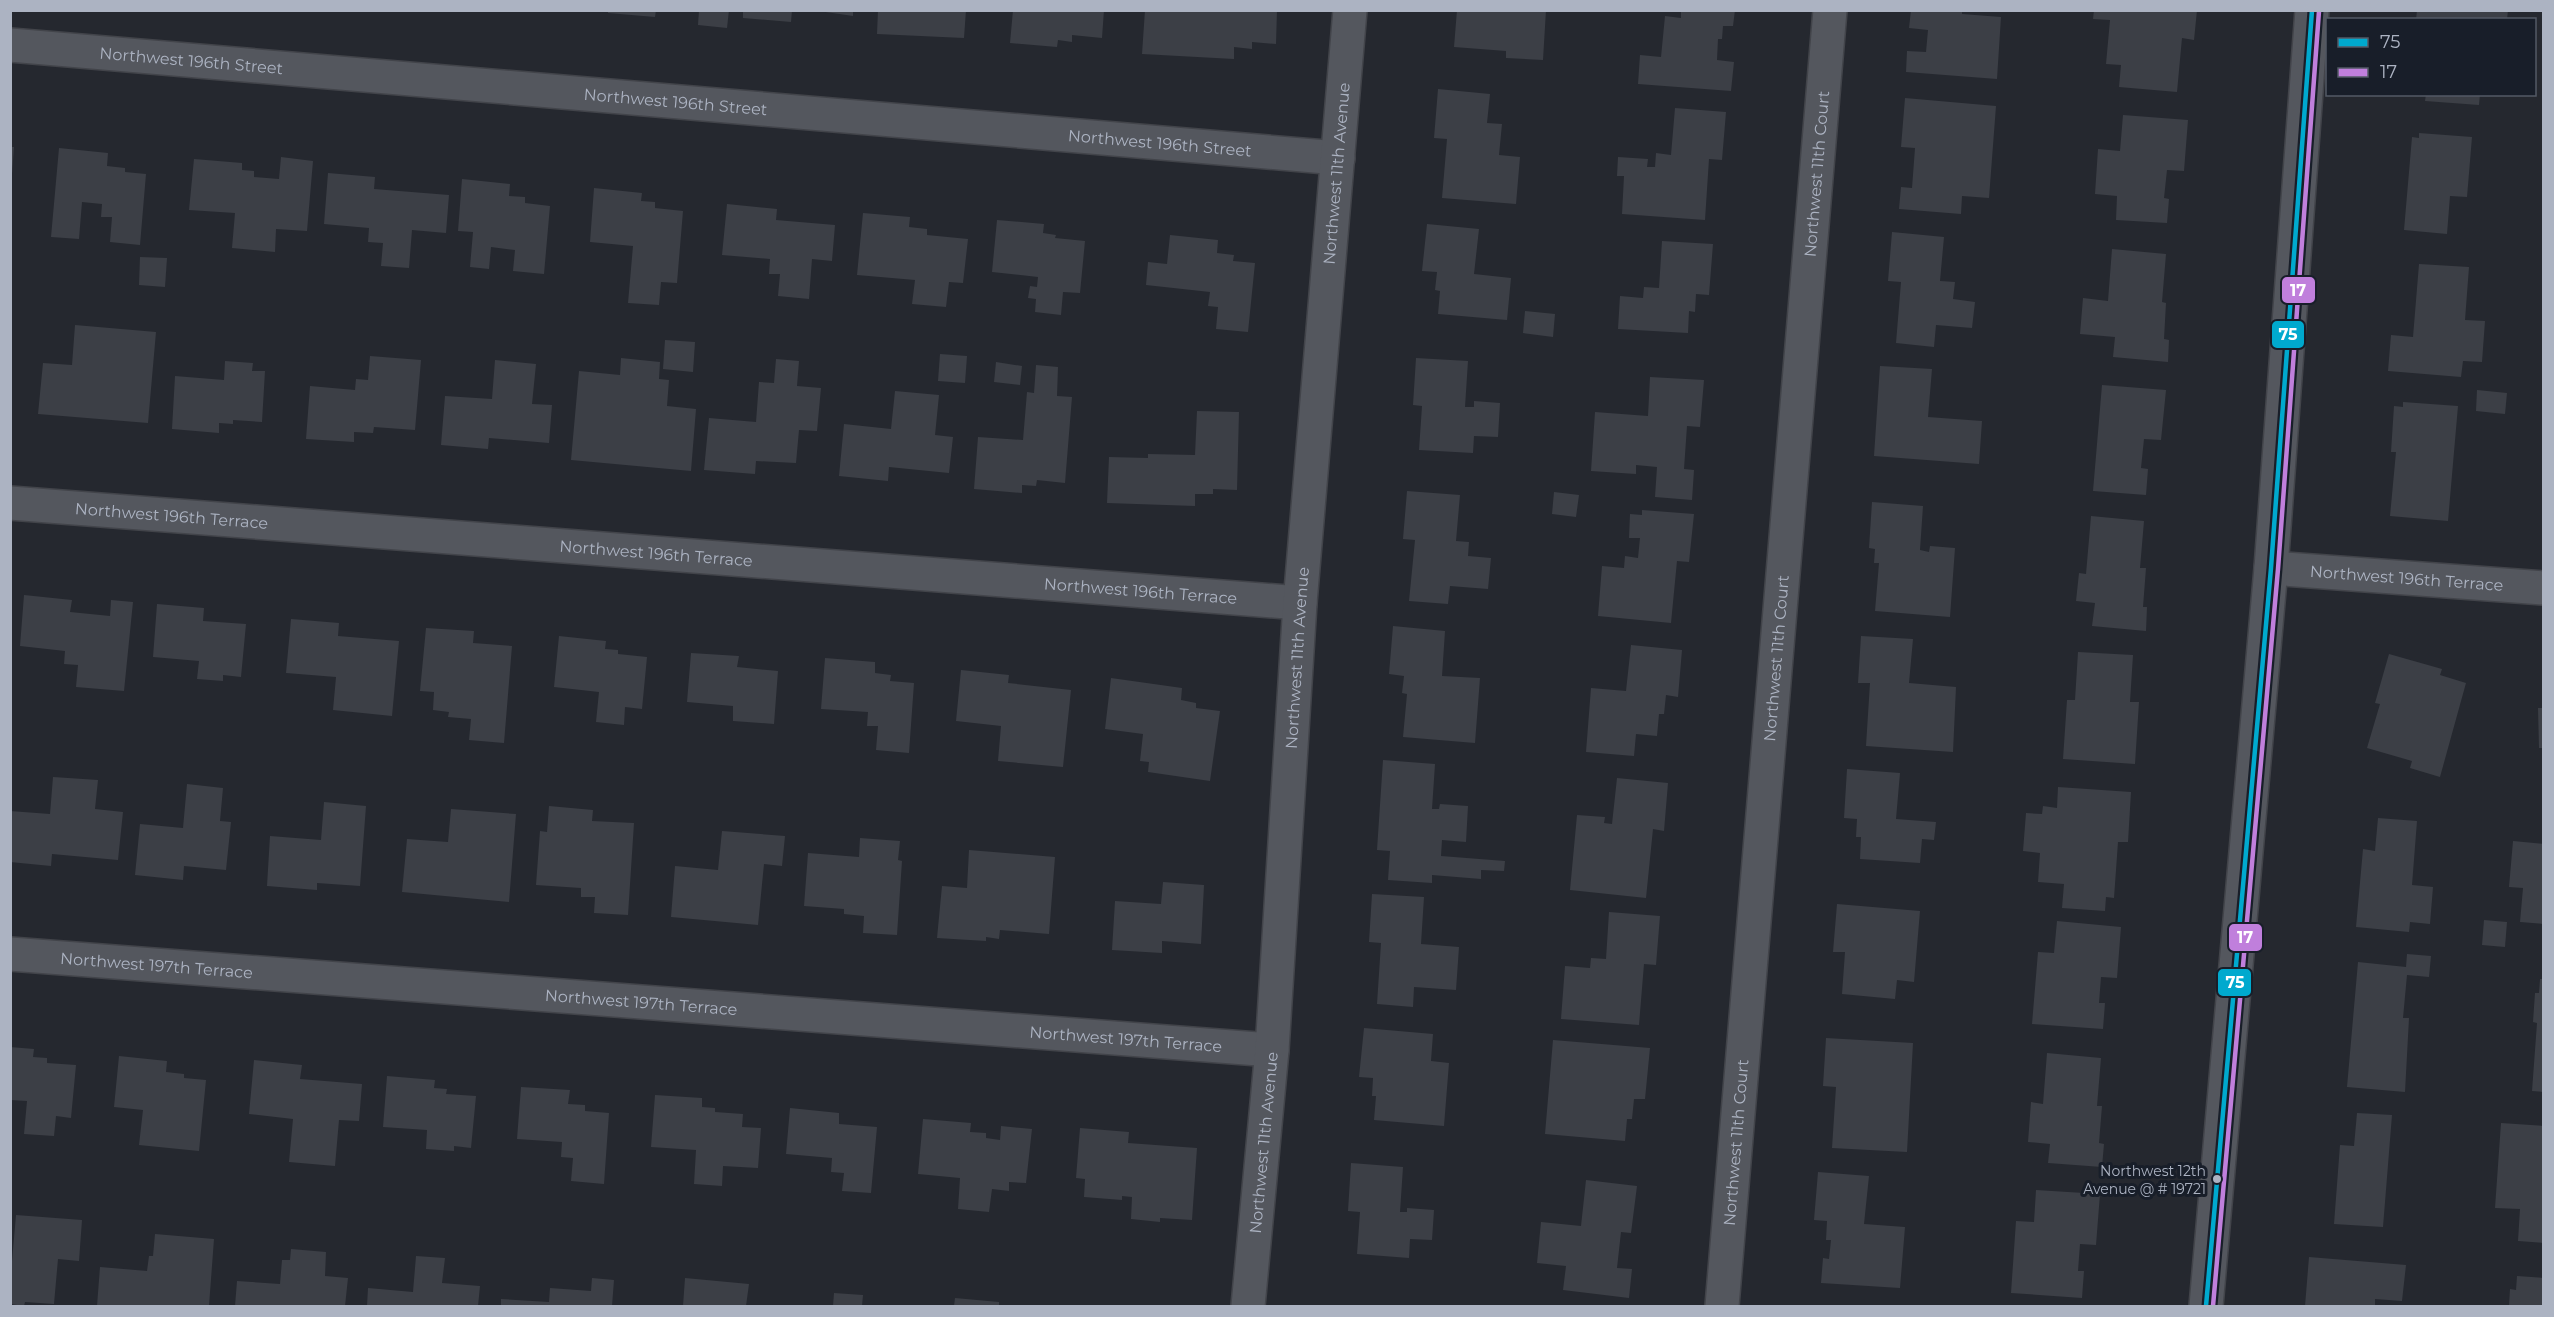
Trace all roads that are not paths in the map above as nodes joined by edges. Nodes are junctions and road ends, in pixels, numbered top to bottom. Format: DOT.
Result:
graph roads {
  1 [pos="1350,10"];
  2 [pos="1830,10"];
  3 [pos="2312,10"];
  4 [pos="10,45"];
  5 [pos="1338,158"];
  6 [pos="10,503"];
  7 [pos="2271,568"];
  8 [pos="2544,588"];
  9 [pos="1300,603"];
  10 [pos="10,954"];
  11 [pos="1272,1050"];
  12 [pos="1248,1306"];
  13 [pos="1722,1306"];
  14 [pos="2206,1306"];
  1 -- 5 [label="street, Northwest 11th Avenue"];
  2 -- 13 [label="street, Northwest 11th Court"];
  3 -- 7 [label="street"];
  4 -- 5 [label="street, Northwest 196th Street"];
  5 -- 9 [label="street, Northwest 11th Avenue"];
  6 -- 9 [label="street, Northwest 196th Terrace"];
  7 -- 8 [label="street, Northwest 196th Terrace"];
  7 -- 14 [label="street"];
  9 -- 11 [label="street, Northwest 11th Avenue"];
  10 -- 11 [label="street, Northwest 197th Terrace"];
  11 -- 12 [label="street, Northwest 11th Avenue"];
}
